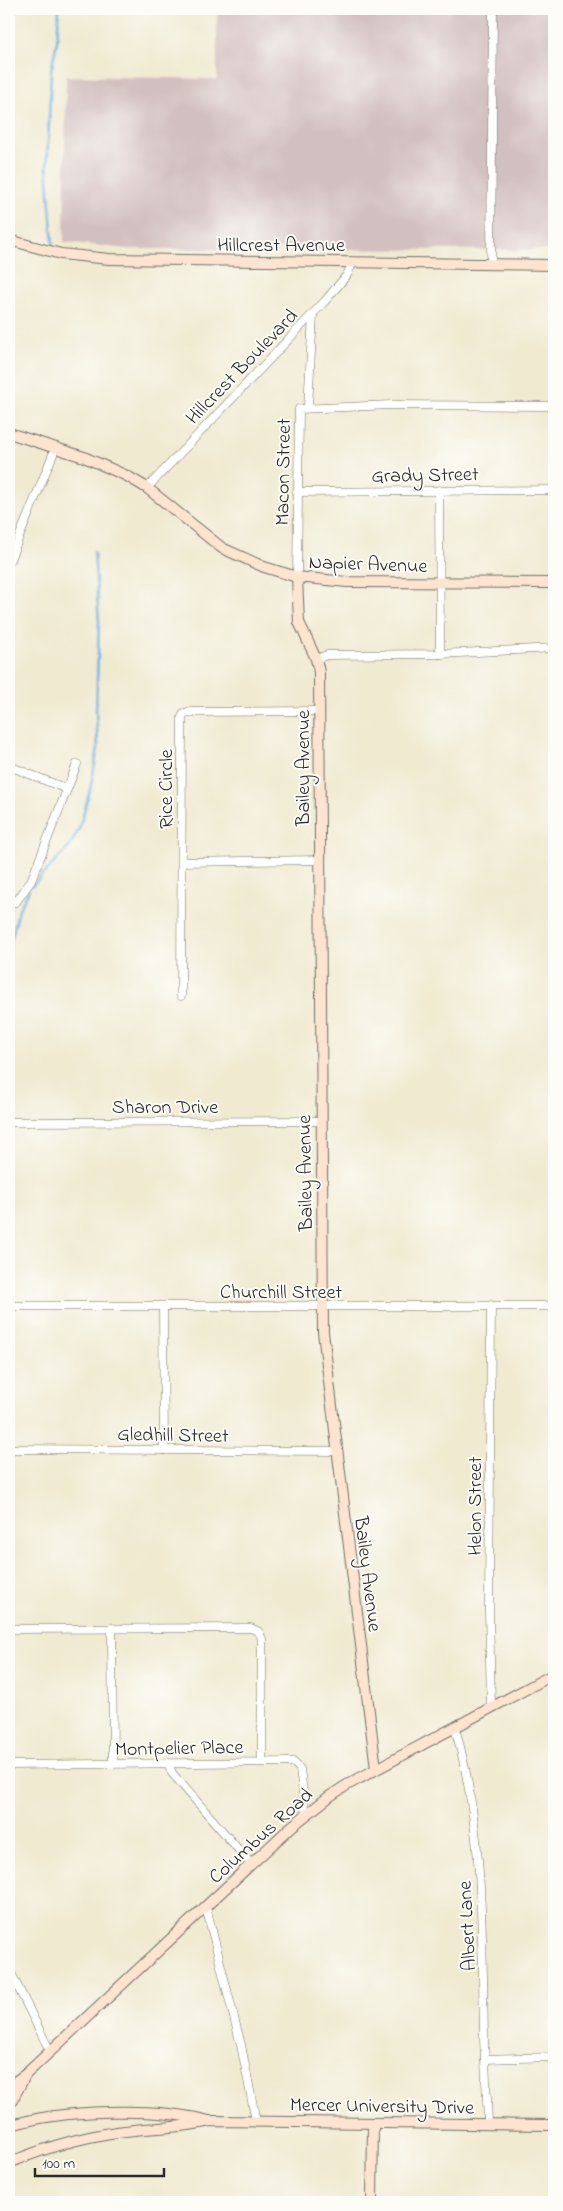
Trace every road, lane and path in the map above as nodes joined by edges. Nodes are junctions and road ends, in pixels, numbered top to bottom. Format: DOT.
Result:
graph roads {
  1 [pos="493,9"];
  2 [pos="9,240"];
  3 [pos="353,262"];
  4 [pos="491,264"];
  5 [pos="554,265"];
  6 [pos="312,314"];
  7 [pos="554,406"];
  8 [pos="308,407"];
  9 [pos="9,433"];
  10 [pos="56,447"];
  11 [pos="147,488"];
  12 [pos="439,490"];
  13 [pos="554,490"];
  14 [pos="297,492"];
  15 [pos="9,562"];
  16 [pos="297,578"];
  17 [pos="439,583"];
  18 [pos="554,583"];
  19 [pos="554,648"];
  20 [pos="440,654"];
  21 [pos="316,659"];
  22 [pos="320,711"];
  23 [pos="77,764"];
  24 [pos="9,766"];
  25 [pos="67,789"];
  26 [pos="321,860"];
  27 [pos="182,862"];
  28 [pos="9,903"];
  29 [pos="181,996"];
  30 [pos="320,1121"];
  31 [pos="9,1122"];
  32 [pos="9,1306"];
  33 [pos="491,1306"];
  34 [pos="554,1306"];
  35 [pos="323,1307"];
  36 [pos="163,1308"];
  37 [pos="9,1449"];
  38 [pos="164,1450"];
  39 [pos="336,1451"];
  40 [pos="112,1628"];
  41 [pos="9,1629"];
  42 [pos="554,1674"];
  43 [pos="492,1707"];
  44 [pos="455,1728"];
  45 [pos="262,1762"];
  46 [pos="168,1763"];
  47 [pos="113,1764"];
  48 [pos="9,1765"];
  49 [pos="376,1769"];
  50 [pos="306,1815"];
  51 [pos="250,1864"];
  52 [pos="206,1907"];
  53 [pos="9,1969"];
  54 [pos="50,2051"];
  55 [pos="554,2057"];
  56 [pos="486,2059"];
  57 [pos="26,2074"];
  58 [pos="9,2086"];
  59 [pos="9,2106"];
  60 [pos="210,2121"];
  61 [pos="256,2121"];
  62 [pos="373,2124"];
  63 [pos="488,2124"];
  64 [pos="554,2125"];
  65 [pos="9,2126"];
  66 [pos="9,2163"];
  67 [pos="372,2202"];
  1 -- 4 [label="street"];
  2 -- 3 [label="street, Hillcrest Avenue"];
  3 -- 4 [label="street, Hillcrest Avenue"];
  3 -- 6 [label="street, Hillcrest Boulevard"];
  4 -- 5 [label="street, Hillcrest Avenue"];
  6 -- 8 [label="street, Macon Street"];
  6 -- 11 [label="street, Hillcrest Boulevard"];
  7 -- 8 [label="street"];
  8 -- 14 [label="street, Macon Street"];
  9 -- 10 [label="street, Napier Avenue"];
  10 -- 11 [label="street, Napier Avenue"];
  10 -- 15 [label="street"];
  11 -- 16 [label="street, Napier Avenue"];
  12 -- 13 [label="street, Grady Street"];
  12 -- 14 [label="street, Grady Street"];
  12 -- 17 [label="street"];
  14 -- 16 [label="street, Macon Street"];
  16 -- 17 [label="street, Napier Avenue"];
  16 -- 21 [label="street, Bailey Avenue"];
  17 -- 18 [label="street, Napier Avenue"];
  17 -- 20 [label="street"];
  19 -- 20 [label="street"];
  20 -- 21 [label="street"];
  21 -- 22 [label="street, Bailey Avenue"];
  22 -- 26 [label="street, Bailey Avenue"];
  22 -- 27 [label="street, Rice Circle"];
  23 -- 25 [label="street"];
  24 -- 25 [label="street"];
  25 -- 28 [label="street"];
  26 -- 27 [label="street"];
  26 -- 30 [label="street, Bailey Avenue"];
  27 -- 29 [label="street"];
  30 -- 31 [label="street, Sharon Drive"];
  30 -- 35 [label="street, Bailey Avenue"];
  32 -- 36 [label="street, Churchill Street"];
  33 -- 34 [label="street, Churchill Street"];
  33 -- 35 [label="street, Churchill Street"];
  33 -- 43 [label="street, Helon Street"];
  35 -- 36 [label="street, Churchill Street"];
  35 -- 39 [label="street, Bailey Avenue"];
  36 -- 38 [label="street"];
  37 -- 38 [label="street, Gledhill Street"];
  38 -- 39 [label="street, Gledhill Street"];
  39 -- 49 [label="street, Bailey Avenue"];
  40 -- 41 [label="street"];
  40 -- 45 [label="street"];
  40 -- 47 [label="street"];
  42 -- 43 [label="street, Columbus Road"];
  43 -- 44 [label="street, Columbus Road"];
  44 -- 49 [label="street, Columbus Road"];
  44 -- 56 [label="street, Albert Lane"];
  45 -- 46 [label="street, Montpelier Place"];
  45 -- 50 [label="street, Montpelier Place"];
  46 -- 47 [label="street, Montpelier Place"];
  46 -- 51 [label="street"];
  47 -- 48 [label="street, Montpelier Place"];
  49 -- 50 [label="street, Columbus Road"];
  50 -- 51 [label="street, Columbus Road"];
  51 -- 52 [label="street, Columbus Road"];
  52 -- 54 [label="street, Columbus Road"];
  52 -- 61 [label="street"];
  53 -- 54 [label="street"];
  54 -- 57 [label="street, Columbus Road"];
  55 -- 56 [label="street"];
  56 -- 63 [label="street, Albert Lane"];
  57 -- 58 [label="street, Columbus Road"];
  57 -- 59 [label="street, Columbus Road"];
  60 -- 61 [label="street, Mercer University Drive"];
  60 -- 65 [label="street, Mercer University Drive"];
  60 -- 66 [label="street, Mercer University Drive"];
  61 -- 62 [label="street, Mercer University Drive"];
  62 -- 63 [label="street, Mercer University Drive"];
  62 -- 67 [label="street"];
  63 -- 64 [label="street, Mercer University Drive"];
}
